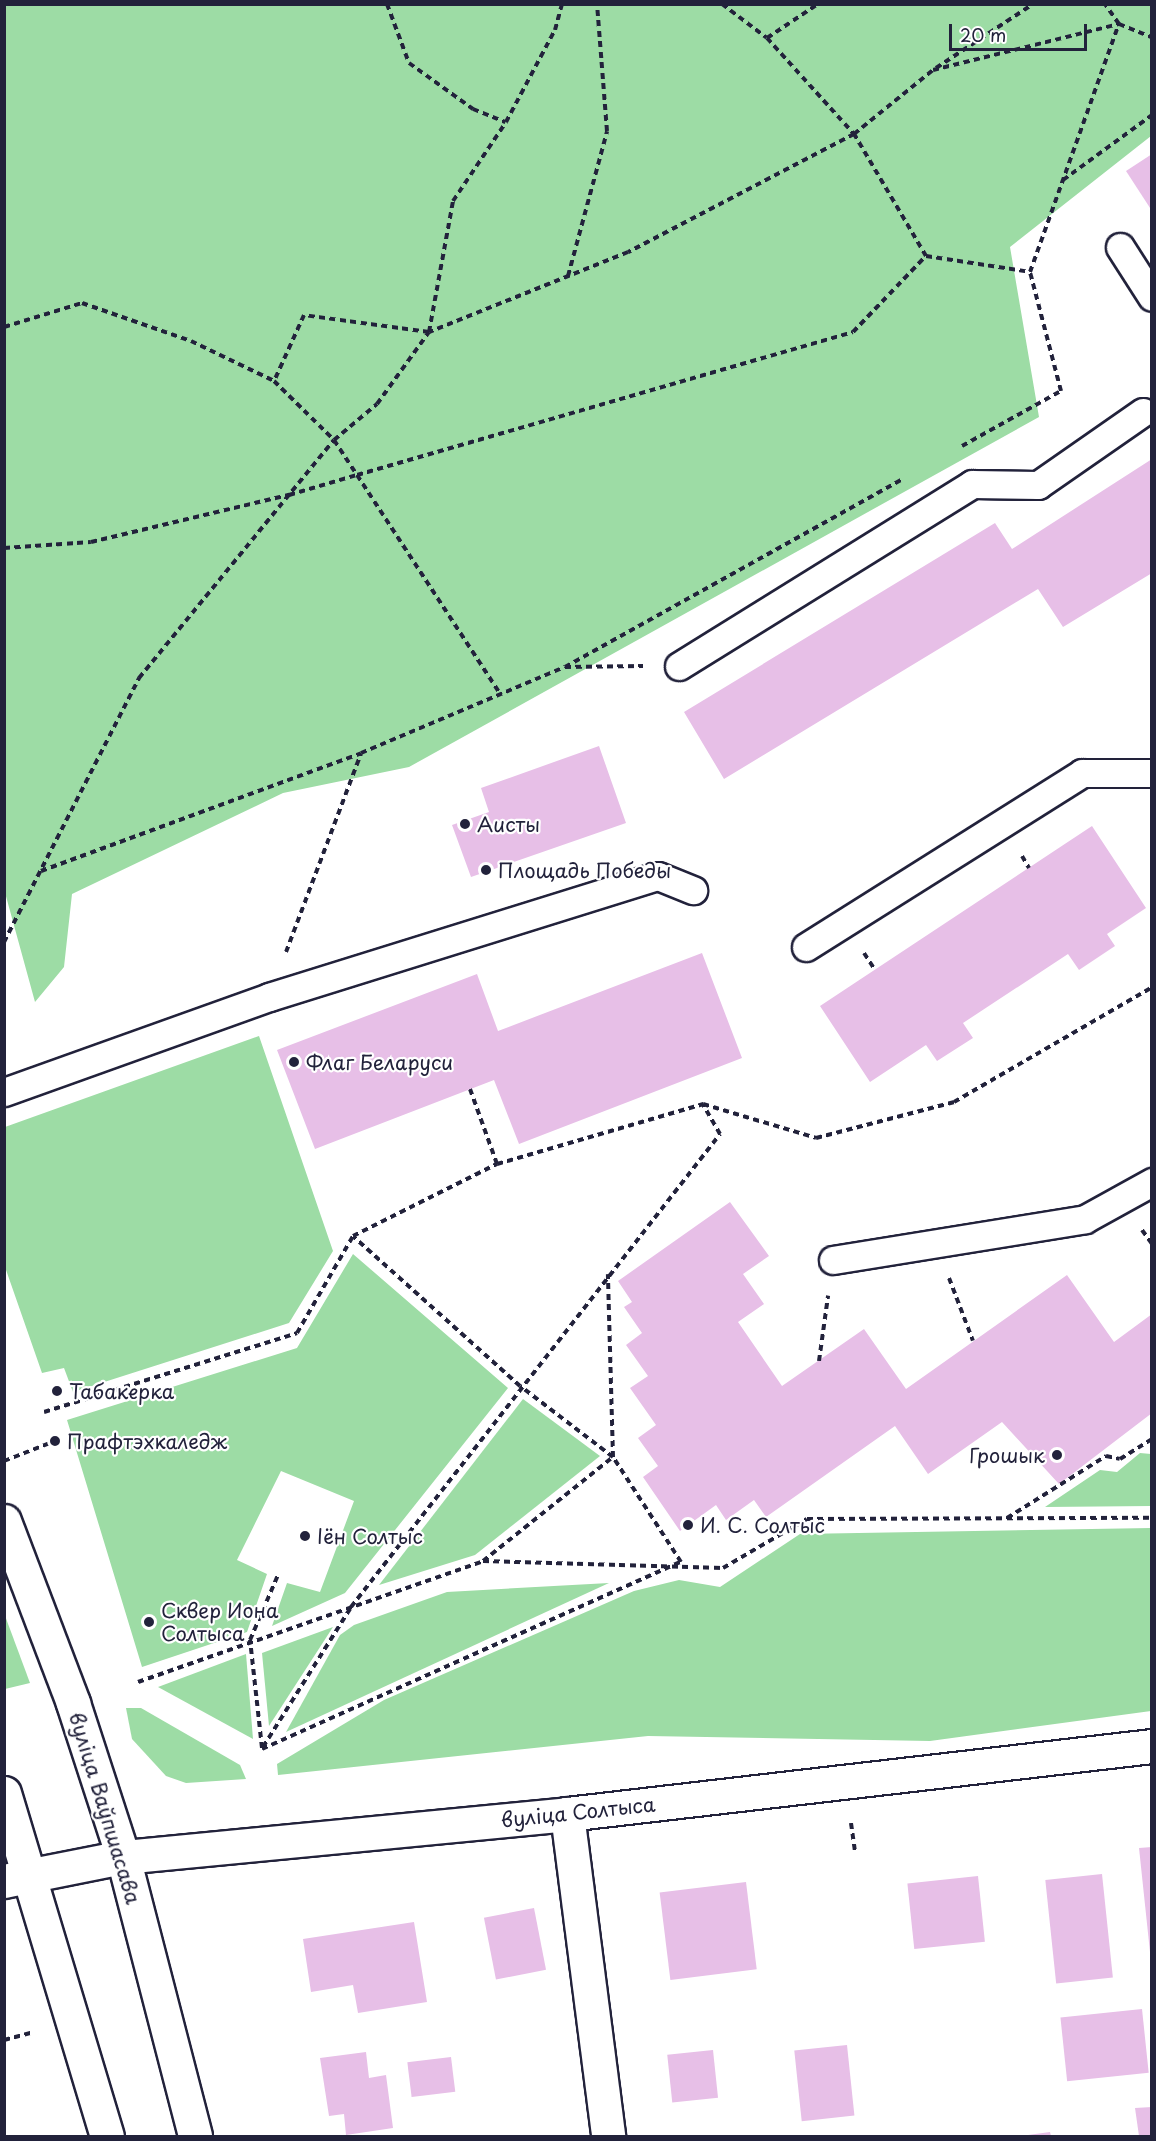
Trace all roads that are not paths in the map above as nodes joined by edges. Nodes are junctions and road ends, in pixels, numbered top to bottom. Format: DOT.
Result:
graph roads {
  1 [pos="1120,247"];
  2 [pos="1152,297"];
  3 [pos="1149,415"];
  4 [pos="679,666"];
  5 [pos="1152,773"];
  6 [pos="693,890"];
  7 [pos="806,947"];
  8 [pos="4,1092"];
  9 [pos="1152,1182"];
  10 [pos="833,1260"];
  11 [pos="4,1521"];
  12 [pos="1152,1746"];
  13 [pos="4,1793"];
  14 [pos="567,1814"];
  15 [pos="123,1857"];
  16 [pos="18,1878"];
  17 [pos="107,2136"];
  18 [pos="195,2136"];
  19 [pos="608,2136"];
  1 -- 2 [label="lane"];
  3 -- 4 [label="lane"];
  5 -- 7 [label="lane"];
  6 -- 8 [label="lane"];
  9 -- 10 [label="lane"];
  11 -- 15 [label="main road, вуліца Ваўпшасава"];
  12 -- 14 [label="main road, вуліца Солтыса"];
  13 -- 16 [label="main road"];
  14 -- 15 [label="main road, вуліца Солтыса"];
  14 -- 19 [label="main road"];
  15 -- 16 [label="main road, вуліца Солтыса"];
  15 -- 18 [label="main road, вуліца Ваўпшасава"];
  16 -- 17 [label="main road"];
}
